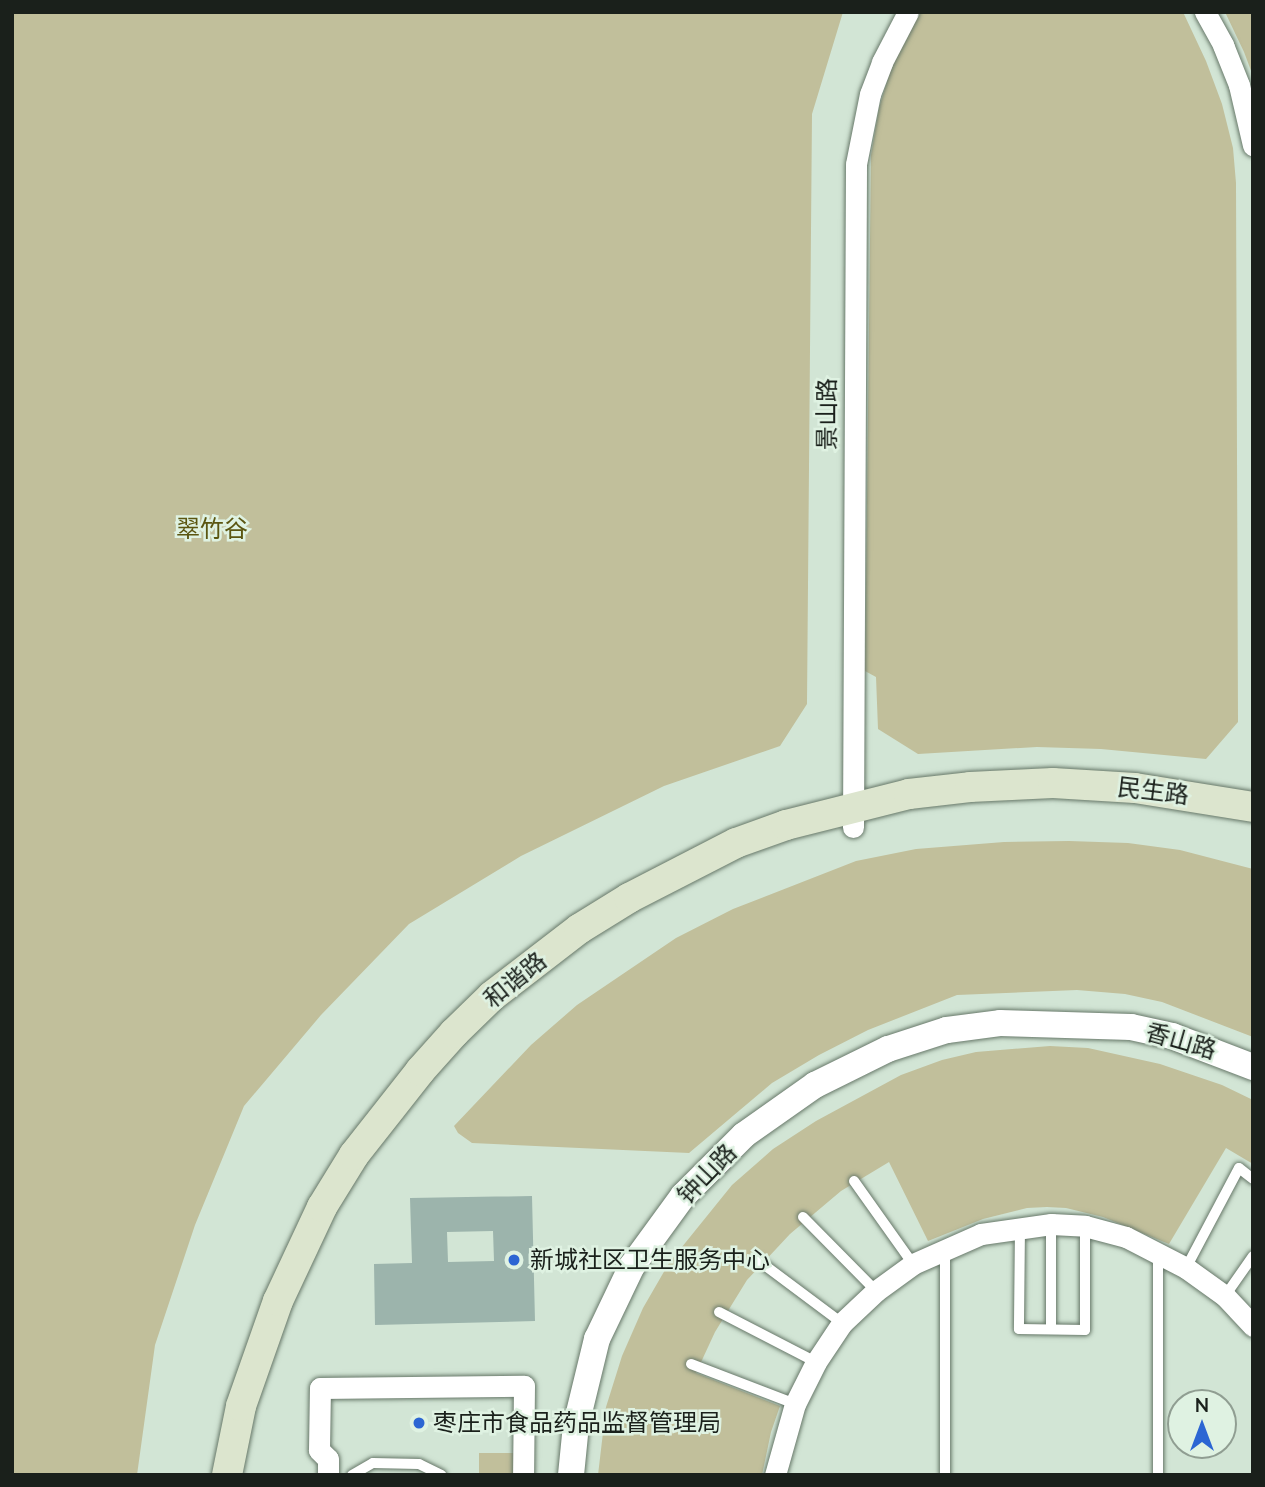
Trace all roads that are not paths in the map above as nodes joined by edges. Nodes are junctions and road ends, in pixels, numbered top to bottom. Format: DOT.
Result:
graph roads {
  1 [pos="908,12"];
  2 [pos="1205,12"];
  3 [pos="1253,145"];
  4 [pos="1053,792"];
  5 [pos="1253,807"];
  6 [pos="853,817"];
  7 [pos="1253,827"];
  8 [pos="1106,1024"];
  9 [pos="1253,1067"];
  10 [pos="1253,1179"];
  11 [pos="854,1181"];
  12 [pos="803,1217"];
  13 [pos="1051,1224"];
  14 [pos="1085,1226"];
  15 [pos="1020,1227"];
  16 [pos="945,1247"];
  17 [pos="1158,1251"];
  18 [pos="1253,1256"];
  19 [pos="759,1261"];
  20 [pos="913,1264"];
  21 [pos="1186,1268"];
  22 [pos="876,1291"];
  23 [pos="1225,1296"];
  24 [pos="719,1312"];
  25 [pos="842,1323"];
  26 [pos="1253,1325"];
  27 [pos="1051,1329"];
  28 [pos="816,1362"];
  29 [pos="691,1364"];
  30 [pos="794,1404"];
  31 [pos="227,1475"];
  32 [pos="246,1475"];
  33 [pos="328,1475"];
  34 [pos="352,1475"];
  35 [pos="442,1475"];
  36 [pos="523,1475"];
  37 [pos="571,1475"];
  38 [pos="775,1475"];
  39 [pos="945,1475"];
  40 [pos="1158,1475"];
  1 -- 6 [label="street, 景山路"];
  2 -- 3 [label="street"];
  4 -- 5 [label="main road, 民生路"];
  4 -- 6 [label="main road, 和谐路"];
  4 -- 7 [label="main road, 民生路"];
  6 -- 31 [label="main road, 和谐路"];
  6 -- 32 [label="main road, 和谐路"];
  8 -- 9 [label="street, 香山路"];
  8 -- 37 [label="street, 钟山路"];
  10 -- 21 [label="lane"];
  11 -- 20 [label="lane"];
  12 -- 22 [label="lane"];
  13 -- 14 [label="street"];
  13 -- 15 [label="street"];
  13 -- 27 [label="lane"];
  14 -- 17 [label="street"];
  14 -- 27 [label="lane"];
  15 -- 16 [label="street"];
  15 -- 27 [label="lane"];
  16 -- 20 [label="street"];
  16 -- 39 [label="lane"];
  17 -- 21 [label="street"];
  17 -- 40 [label="lane"];
  18 -- 23 [label="lane"];
  19 -- 25 [label="lane"];
  20 -- 22 [label="street"];
  21 -- 23 [label="street"];
  22 -- 25 [label="street"];
  23 -- 26 [label="street"];
  24 -- 28 [label="lane"];
  25 -- 28 [label="street"];
  28 -- 30 [label="street"];
  29 -- 30 [label="lane"];
  30 -- 38 [label="street"];
  33 -- 36 [label="street"];
  34 -- 35 [label="lane"];
}
